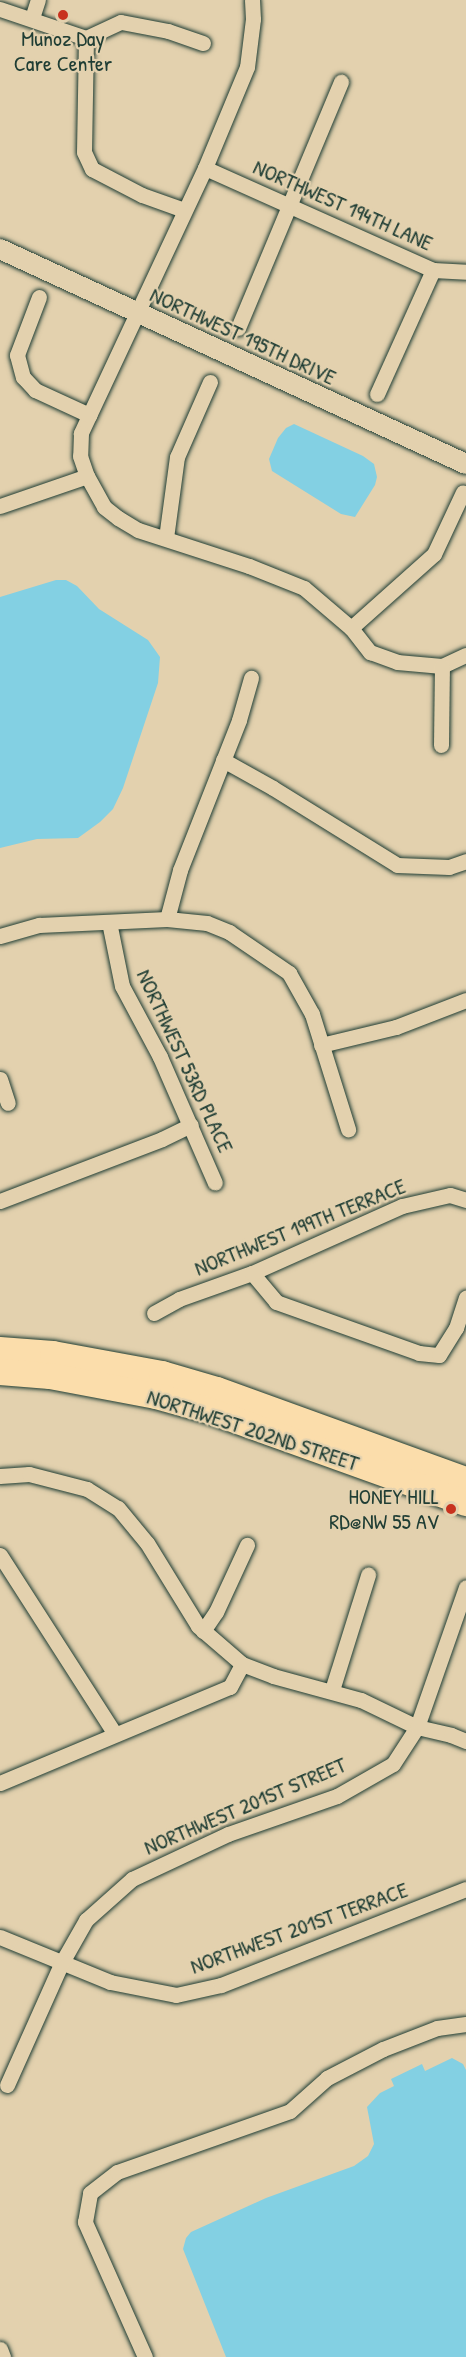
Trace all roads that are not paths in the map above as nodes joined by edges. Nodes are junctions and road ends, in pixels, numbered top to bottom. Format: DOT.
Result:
graph roads {
  1 [pos="38,0"];
  2 [pos="252,0"];
  3 [pos="0,9"];
  4 [pos="32,18"];
  5 [pos="86,38"];
  6 [pos="203,43"];
  7 [pos="341,82"];
  8 [pos="205,168"];
  9 [pos="288,205"];
  10 [pos="184,210"];
  11 [pos="0,249"];
  12 [pos="433,270"];
  13 [pos="466,272"];
  14 [pos="39,297"];
  15 [pos="137,313"];
  16 [pos="238,328"];
  17 [pos="210,382"];
  18 [pos="377,394"];
  19 [pos="89,415"];
  20 [pos="466,464"];
  21 [pos="87,476"];
  22 [pos="463,492"];
  23 [pos="0,506"];
  24 [pos="166,538"];
  25 [pos="351,628"];
  26 [pos="466,655"];
  27 [pos="442,666"];
  28 [pos="251,678"];
  29 [pos="441,746"];
  30 [pos="223,760"];
  31 [pos="466,861"];
  32 [pos="167,919"];
  33 [pos="109,922"];
  34 [pos="0,936"];
  35 [pos="466,1000"];
  36 [pos="321,1045"];
  37 [pos="0,1079"];
  38 [pos="8,1103"];
  39 [pos="190,1125"];
  40 [pos="348,1129"];
  41 [pos="215,1183"];
  42 [pos="466,1200"];
  43 [pos="0,1201"];
  44 [pos="252,1273"];
  45 [pos="466,1298"];
  46 [pos="154,1313"];
  47 [pos="0,1350"];
  48 [pos="0,1372"];
  49 [pos="0,1476"];
  50 [pos="466,1480"];
  51 [pos="466,1503"];
  52 [pos="247,1545"];
  53 [pos="0,1555"];
  54 [pos="368,1575"];
  55 [pos="466,1587"];
  56 [pos="203,1631"];
  57 [pos="242,1664"];
  58 [pos="332,1690"];
  59 [pos="417,1727"];
  60 [pos="115,1734"];
  61 [pos="466,1741"];
  62 [pos="0,1783"];
  63 [pos="466,1888"];
  64 [pos="0,1937"];
  65 [pos="61,1964"];
  66 [pos="466,2024"];
  67 [pos="7,2085"];
  68 [pos="0,2349"];
  69 [pos="3,2357"];
  70 [pos="145,2357"];
  1 -- 4 [label="street"];
  2 -- 8 [label="street"];
  3 -- 4 [label="street"];
  4 -- 5 [label="street"];
  5 -- 6 [label="street"];
  5 -- 10 [label="street"];
  7 -- 9 [label="street"];
  8 -- 9 [label="street, NORTHWEST 194TH LANE"];
  8 -- 10 [label="street"];
  9 -- 12 [label="street, NORTHWEST 194TH LANE"];
  9 -- 16 [label="street"];
  10 -- 15 [label="street"];
  11 -- 15 [label="street, NORTHWEST 195TH DRIVE"];
  12 -- 13 [label="street, NORTHWEST 194TH LANE"];
  12 -- 18 [label="street"];
  14 -- 19 [label="street"];
  15 -- 19 [label="street"];
  15 -- 20 [label="street, NORTHWEST 195TH DRIVE"];
  17 -- 24 [label="street"];
  19 -- 21 [label="street"];
  21 -- 23 [label="street"];
  21 -- 24 [label="street"];
  22 -- 25 [label="street"];
  24 -- 25 [label="street"];
  25 -- 27 [label="street"];
  26 -- 27 [label="street"];
  27 -- 29 [label="street"];
  28 -- 30 [label="street"];
  30 -- 31 [label="street"];
  30 -- 32 [label="street"];
  32 -- 33 [label="street"];
  32 -- 36 [label="street"];
  33 -- 34 [label="street"];
  33 -- 39 [label="street, NORTHWEST 53RD PLACE"];
  35 -- 36 [label="street"];
  36 -- 40 [label="street"];
  37 -- 38 [label="street"];
  39 -- 41 [label="street, NORTHWEST 53RD PLACE"];
  39 -- 43 [label="street"];
  42 -- 44 [label="street, NORTHWEST 199TH TERRACE"];
  44 -- 45 [label="street"];
  44 -- 46 [label="street, NORTHWEST 199TH TERRACE"];
  47 -- 50 [label="main road, NORTHWEST 202ND STREET"];
  48 -- 51 [label="main road, NORTHWEST 202ND STREET"];
  49 -- 56 [label="street"];
  52 -- 56 [label="street"];
  53 -- 60 [label="street"];
  54 -- 58 [label="street"];
  55 -- 59 [label="street, NORTHWEST 201ST STREET"];
  56 -- 57 [label="street"];
  57 -- 58 [label="street"];
  57 -- 60 [label="street"];
  58 -- 59 [label="street"];
  59 -- 61 [label="street"];
  59 -- 65 [label="street, NORTHWEST 201ST STREET"];
  60 -- 62 [label="street"];
  63 -- 65 [label="street, NORTHWEST 201ST TERRACE"];
  64 -- 65 [label="street, NORTHWEST 201ST TERRACE"];
  65 -- 67 [label="street, NORTHWEST 201ST STREET"];
  66 -- 70 [label="street"];
  68 -- 69 [label="street"];
}
